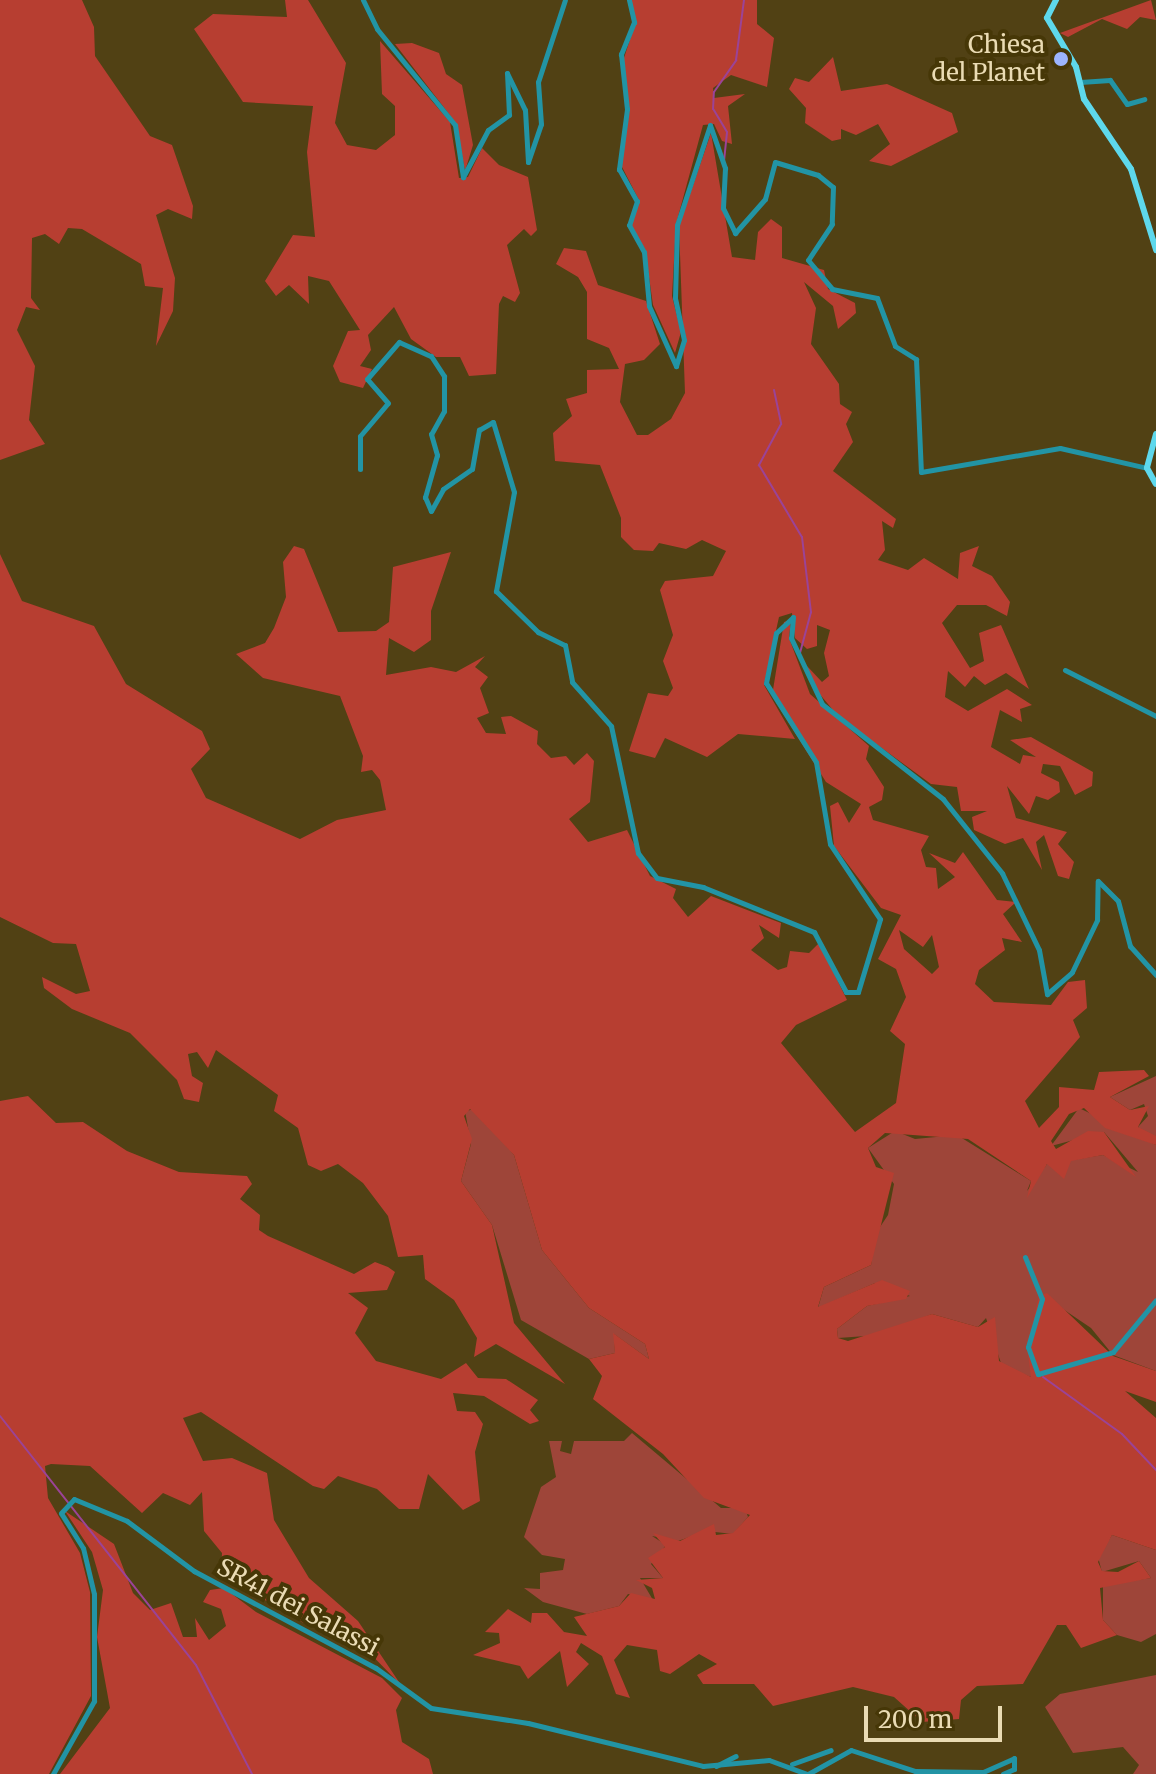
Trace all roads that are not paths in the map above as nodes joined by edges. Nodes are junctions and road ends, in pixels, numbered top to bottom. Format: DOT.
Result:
graph roads {
  1 [pos="363,0"];
  2 [pos="565,0"];
  3 [pos="629,0"];
  4 [pos="1056,0"];
  5 [pos="1080,82"];
  6 [pos="1144,99"];
  7 [pos="1156,250"];
  8 [pos="1156,434"];
  9 [pos="1147,468"];
  10 [pos="360,469"];
  11 [pos="1156,484"];
  12 [pos="1065,670"];
  13 [pos="1156,716"];
  14 [pos="1156,975"];
  15 [pos="1025,1257"];
  16 [pos="1156,1300"];
  17 [pos="831,1750"];
  18 [pos="736,1756"];
  19 [pos="792,1764"];
  20 [pos="716,1767"];
  21 [pos="53,1774"];
  22 [pos="808,1774"];
  23 [pos="1003,1774"];
  1 -- 2 [label="street"];
  3 -- 9 [label="street"];
  4 -- 5 [label="main road"];
  5 -- 6 [label="street"];
  5 -- 7 [label="main road"];
  8 -- 9 [label="main road"];
  9 -- 11 [label="main road"];
  10 -- 14 [label="street"];
  12 -- 13 [label="street"];
  15 -- 16 [label="street"];
  17 -- 19 [label="street, SR41 dei Salassi"];
  18 -- 20 [label="street"];
  19 -- 20 [label="street, SR41 dei Salassi"];
  19 -- 22 [label="street"];
  20 -- 21 [label="street, SR41 dei Salassi"];
  22 -- 23 [label="street"];
}
